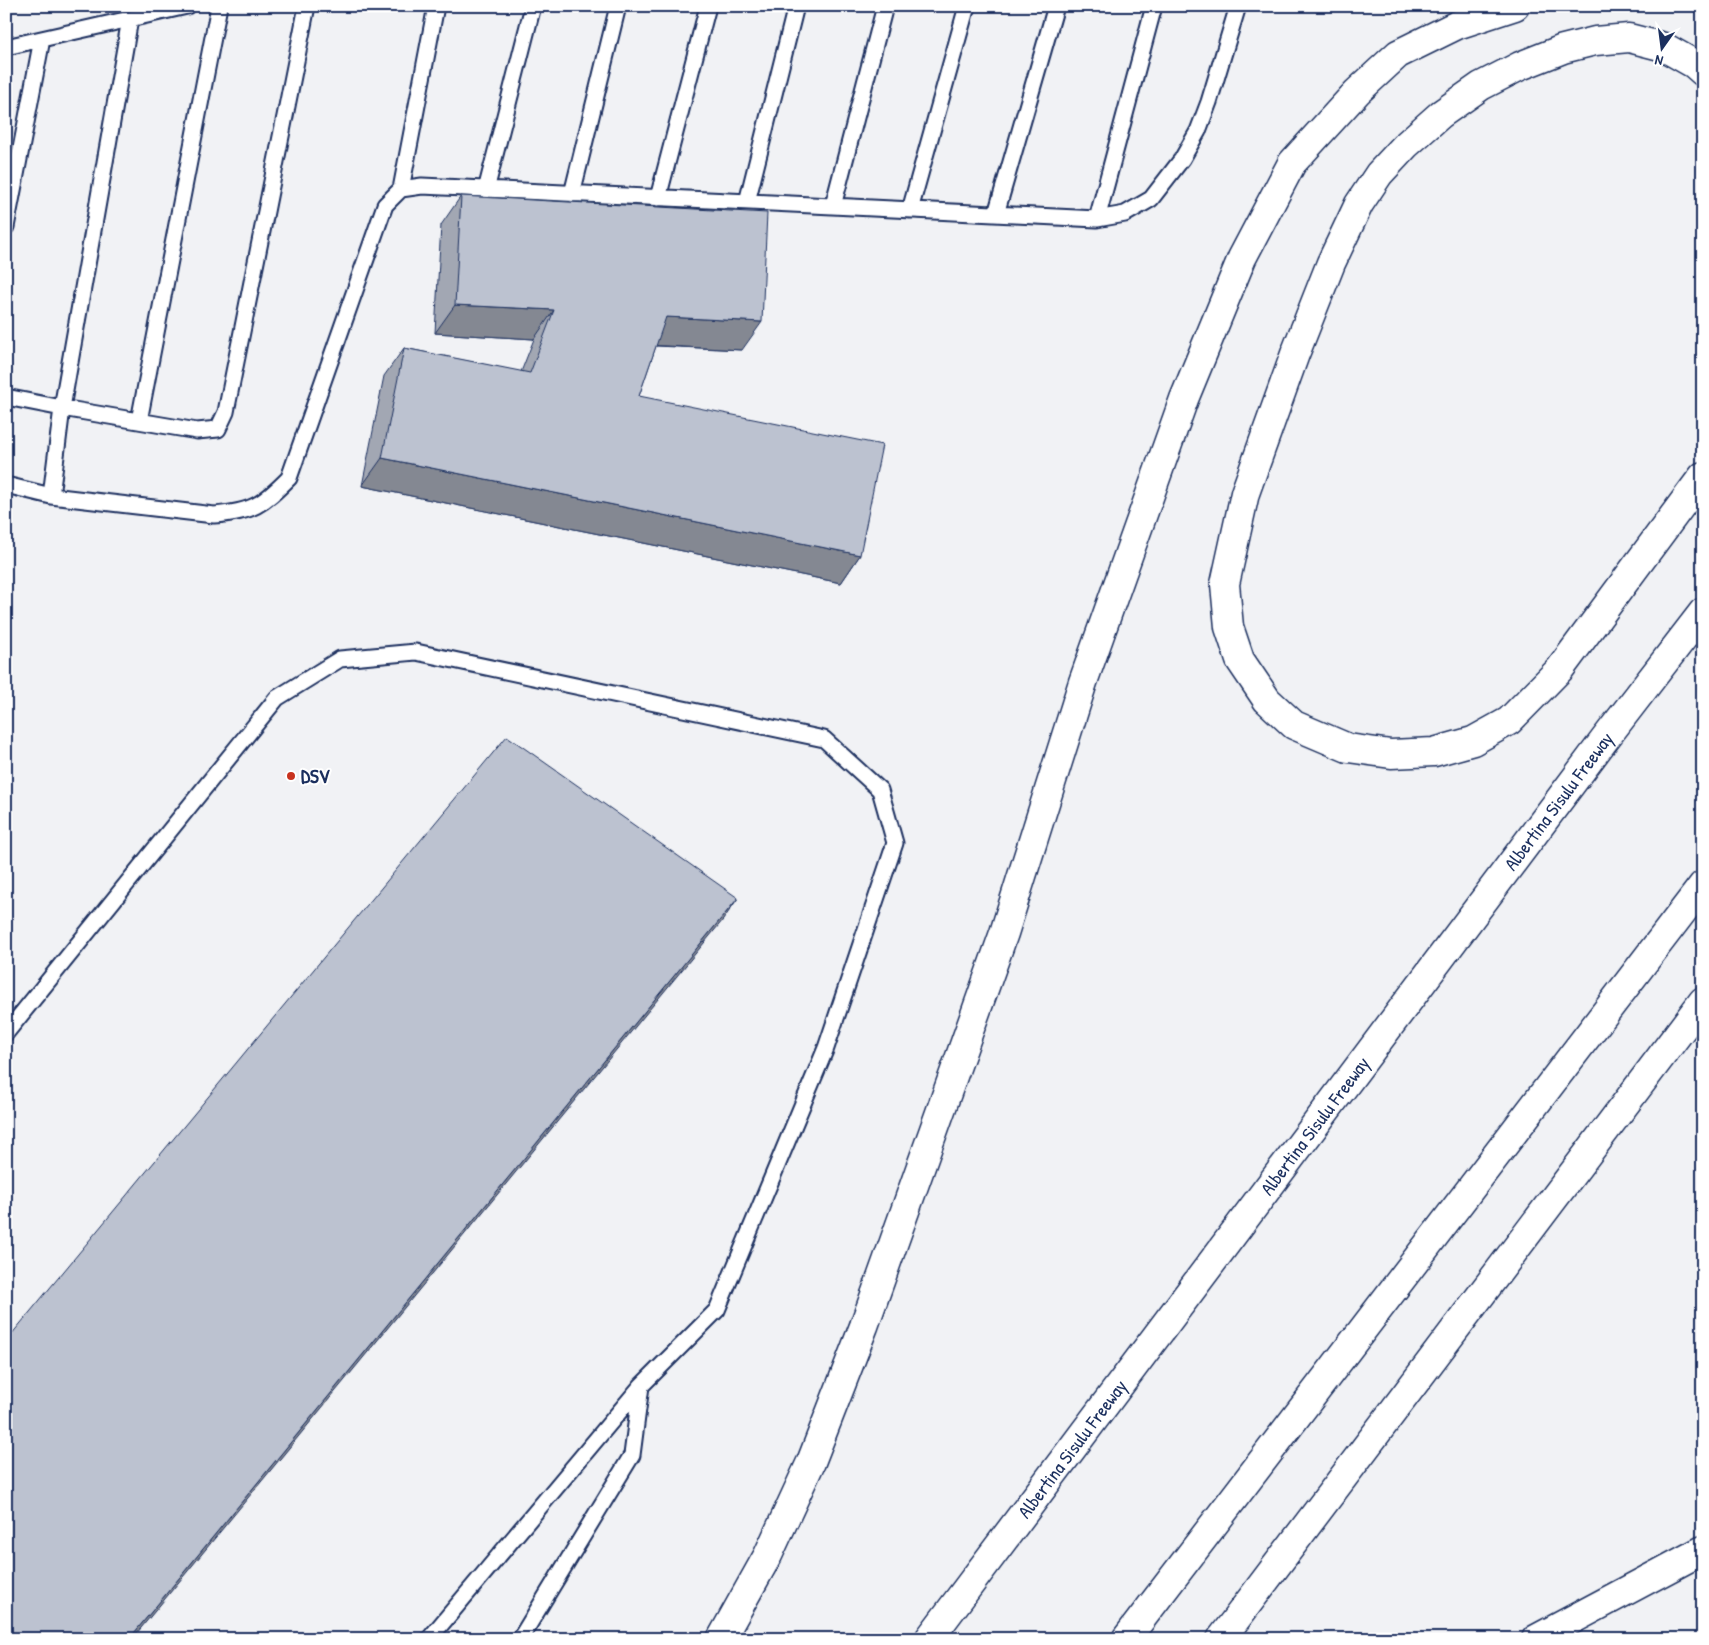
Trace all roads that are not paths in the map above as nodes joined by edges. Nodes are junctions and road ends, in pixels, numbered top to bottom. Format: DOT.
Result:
graph roads {
  1 [pos="187,6"];
  2 [pos="219,6"];
  3 [pos="307,6"];
  4 [pos="436,6"];
  5 [pos="533,6"];
  6 [pos="618,6"];
  7 [pos="708,6"];
  8 [pos="796,6"];
  9 [pos="885,6"];
  10 [pos="967,6"];
  11 [pos="1056,6"];
  12 [pos="1154,6"];
  13 [pos="1238,6"];
  14 [pos="1515,6"];
  15 [pos="1465,16"];
  16 [pos="130,19"];
  17 [pos="42,38"];
  18 [pos="6,46"];
  19 [pos="1703,72"];
  20 [pos="401,189"];
  21 [pos="486,190"];
  22 [pos="572,194"];
  23 [pos="658,198"];
  24 [pos="747,202"];
  25 [pos="833,206"];
  26 [pos="910,210"];
  27 [pos="996,214"];
  28 [pos="1097,219"];
  29 [pos="6,227"];
  30 [pos="6,397"];
  31 [pos="62,408"];
  32 [pos="139,421"];
  33 [pos="1703,476"];
  34 [pos="6,486"];
  35 [pos="51,496"];
  36 [pos="1703,612"];
  37 [pos="1703,885"];
  38 [pos="1703,1000"];
  39 [pos="6,1033"];
  40 [pos="641,1386"];
  41 [pos="1703,1550"];
  42 [pos="430,1639"];
  43 [pos="520,1639"];
  44 [pos="721,1639"];
  45 [pos="929,1639"];
  46 [pos="1126,1639"];
  47 [pos="1222,1639"];
  48 [pos="1536,1639"];
  1 -- 16 [label="lane"];
  2 -- 32 [label="lane"];
  3 -- 32 [label="lane"];
  4 -- 20 [label="lane"];
  5 -- 21 [label="lane"];
  6 -- 22 [label="lane"];
  7 -- 23 [label="lane"];
  8 -- 24 [label="lane"];
  9 -- 25 [label="lane"];
  10 -- 26 [label="lane"];
  11 -- 27 [label="lane"];
  12 -- 28 [label="lane"];
  13 -- 28 [label="lane"];
  14 -- 15 [label="highway"];
  15 -- 44 [label="highway"];
  16 -- 17 [label="lane"];
  16 -- 31 [label="lane"];
  17 -- 18 [label="lane"];
  17 -- 29 [label="lane"];
  19 -- 33 [label="highway"];
  20 -- 21 [label="lane"];
  20 -- 35 [label="lane"];
  21 -- 22 [label="lane"];
  22 -- 23 [label="lane"];
  23 -- 24 [label="lane"];
  24 -- 25 [label="lane"];
  25 -- 26 [label="lane"];
  26 -- 27 [label="lane"];
  27 -- 28 [label="lane"];
  30 -- 31 [label="lane"];
  31 -- 32 [label="lane"];
  31 -- 35 [label="lane"];
  34 -- 35 [label="lane"];
  36 -- 45 [label="highway, Albertina Sisulu Freeway"];
  37 -- 46 [label="highway"];
  38 -- 47 [label="highway"];
  39 -- 40 [label="lane"];
  40 -- 42 [label="lane"];
  40 -- 43 [label="lane"];
  41 -- 48 [label="highway"];
}
